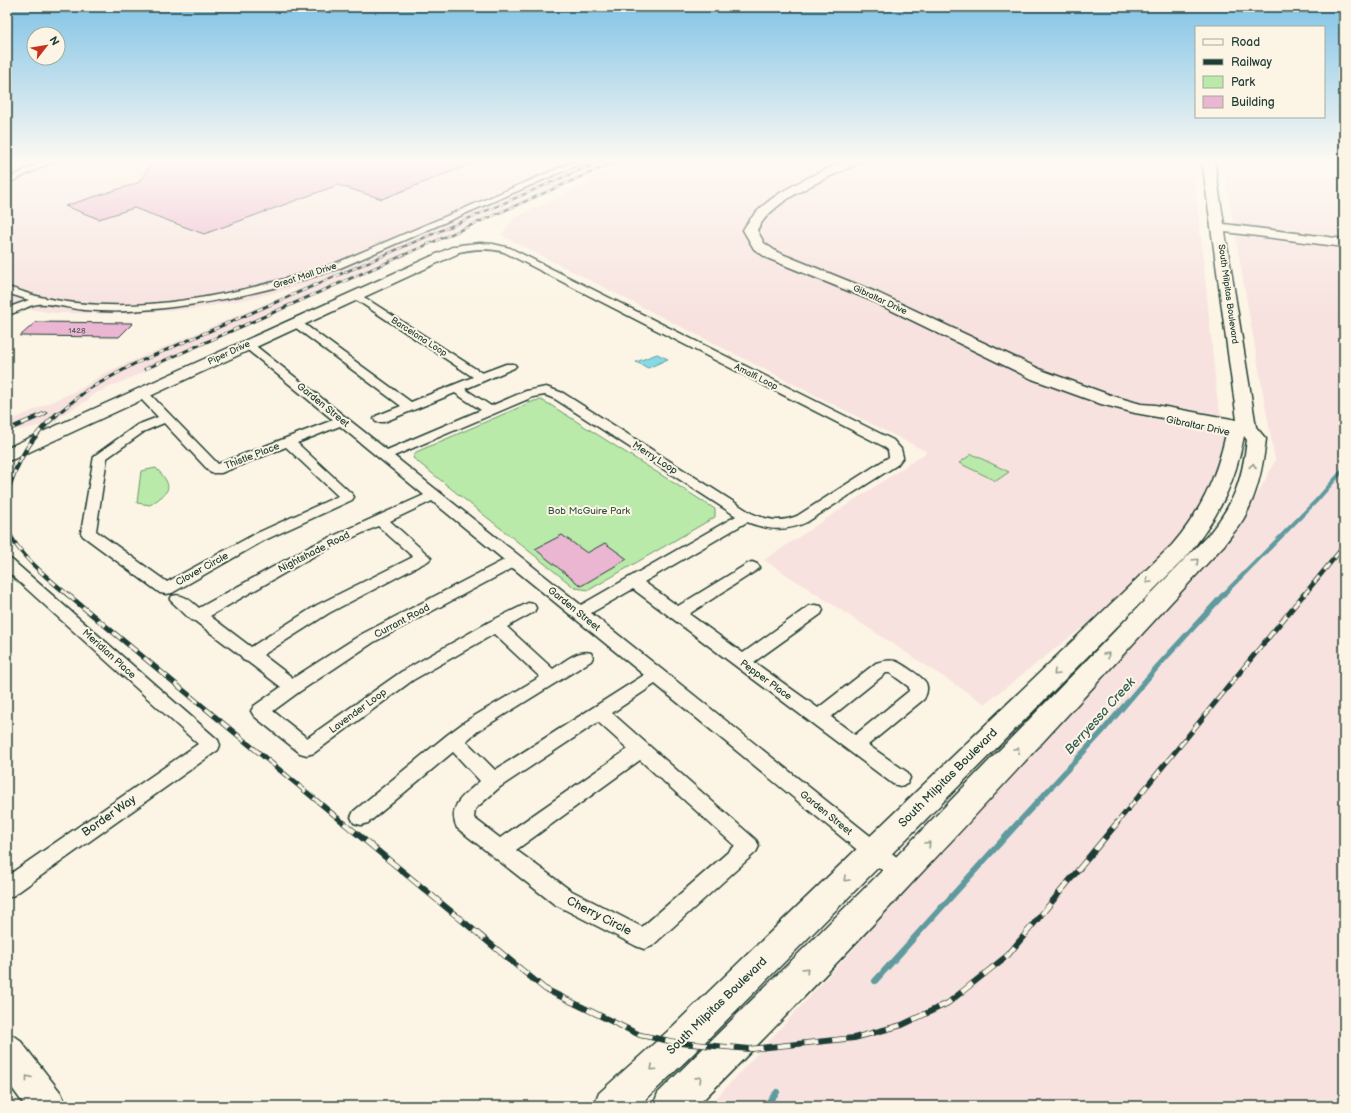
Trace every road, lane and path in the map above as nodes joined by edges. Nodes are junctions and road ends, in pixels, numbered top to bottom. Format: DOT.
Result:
graph roads {
  1 [pos="463,212"];
  2 [pos="761,212"];
  3 [pos="1216,212"];
  4 [pos="1218,227"];
  5 [pos="1344,243"];
  6 [pos="452,251"];
  7 [pos="7,290"];
  8 [pos="356,295"];
  9 [pos="39,300"];
  10 [pos="7,312"];
  11 [pos="296,323"];
  12 [pos="248,344"];
  13 [pos="510,366"];
  14 [pos="482,378"];
  15 [pos="456,388"];
  16 [pos="142,393"];
  17 [pos="410,407"];
  18 [pos="489,410"];
  19 [pos="166,418"];
  20 [pos="380,419"];
  21 [pos="342,420"];
  22 [pos="1246,434"];
  23 [pos="288,442"];
  24 [pos="7,455"];
  25 [pos="386,455"];
  26 [pos="435,495"];
  27 [pos="746,516"];
  28 [pos="380,520"];
  29 [pos="514,561"];
  30 [pos="7,563"];
  31 [pos="752,567"];
  32 [pos="633,581"];
  33 [pos="178,600"];
  34 [pos="528,608"];
  35 [pos="815,610"];
  36 [pos="579,613"];
  37 [pos="677,614"];
  38 [pos="197,616"];
  39 [pos="495,626"];
  40 [pos="250,656"];
  41 [pos="585,657"];
  42 [pos="742,662"];
  43 [pos="656,675"];
  44 [pos="551,677"];
  45 [pos="292,687"];
  46 [pos="599,712"];
  47 [pos="818,718"];
  48 [pos="453,740"];
  49 [pos="211,744"];
  50 [pos="855,745"];
  51 [pos="641,749"];
  52 [pos="900,778"];
  53 [pos="493,781"];
  54 [pos="361,817"];
  55 [pos="501,850"];
  56 [pos="874,852"];
  57 [pos="902,873"];
  58 [pos="7,888"];
  59 [pos="7,1051"];
  60 [pos="48,1106"];
  61 [pos="612,1106"];
  62 [pos="671,1106"];
  1 -- 9 [label="street, Great Mall Drive"];
  2 -- 22 [label="main road, Gibraltar Drive"];
  3 -- 4 [label="main road, South Milpitas Boulevard"];
  4 -- 5 [label="main road"];
  4 -- 22 [label="main road, South Milpitas Boulevard"];
  6 -- 8 [label="main road, Piper Drive"];
  6 -- 27 [label="street, Amalfi Loop"];
  7 -- 9 [label="street, Great Mall Drive"];
  8 -- 11 [label="main road, Piper Drive"];
  8 -- 14 [label="street, Barcelona Loop"];
  9 -- 10 [label="street"];
  11 -- 12 [label="main road, Piper Drive"];
  11 -- 17 [label="street"];
  12 -- 16 [label="main road, Piper Drive"];
  12 -- 21 [label="street, Garden Street"];
  13 -- 14 [label="street"];
  14 -- 15 [label="street"];
  15 -- 17 [label="street"];
  15 -- 18 [label="street"];
  16 -- 19 [label="street, Thistle Place"];
  16 -- 24 [label="main road, Piper Drive"];
  17 -- 20 [label="street"];
  18 -- 25 [label="street, Merry Loop"];
  18 -- 27 [label="street, Merry Loop"];
  19 -- 23 [label="street, Thistle Place"];
  19 -- 23 [label="street, Clover Circle"];
  21 -- 23 [label="street, Thistle Place"];
  21 -- 25 [label="street, Garden Street"];
  22 -- 56 [label="main road, South Milpitas Boulevard, one-way"];
  57 -- 22 [label="main road, South Milpitas Boulevard, one-way"];
  25 -- 26 [label="street, Garden Street"];
  26 -- 28 [label="street, Nightshade Road"];
  26 -- 29 [label="street, Garden Street"];
  27 -- 32 [label="street"];
  28 -- 38 [label="street, Nightshade Road"];
  28 -- 40 [label="street"];
  29 -- 36 [label="street, Garden Street"];
  29 -- 45 [label="street, Currant Road"];
  30 -- 49 [label="street, Meridian Place"];
  31 -- 37 [label="street"];
  32 -- 36 [label="street"];
  32 -- 37 [label="street, Pepper Place"];
  33 -- 38 [label="street"];
  34 -- 39 [label="street, Lavender Loop"];
  35 -- 42 [label="street"];
  36 -- 43 [label="street, Garden Street"];
  37 -- 42 [label="street, Pepper Place"];
  38 -- 40 [label="street"];
  39 -- 44 [label="street"];
  39 -- 45 [label="street, Lavender Loop"];
  40 -- 45 [label="street"];
  41 -- 44 [label="street"];
  42 -- 47 [label="street, Pepper Place"];
  43 -- 46 [label="street, Cherry Circle"];
  43 -- 56 [label="street, Garden Street"];
  44 -- 48 [label="street"];
  46 -- 51 [label="street, Cherry Circle"];
  46 -- 53 [label="street, Cherry Circle"];
  47 -- 50 [label="street, Pepper Place"];
  47 -- 50 [label="street"];
  48 -- 53 [label="street"];
  48 -- 54 [label="street"];
  49 -- 58 [label="street, Border Way"];
  50 -- 52 [label="street, Pepper Place"];
  51 -- 55 [label="street"];
  51 -- 55 [label="street, Cherry Circle"];
  53 -- 55 [label="street, Cherry Circle"];
  56 -- 57 [label="street, Garden Street"];
  56 -- 61 [label="main road, South Milpitas Boulevard, one-way"];
  62 -- 57 [label="main road, South Milpitas Boulevard, one-way"];
  60 -- 59 [label="main road, one-way"];
}
